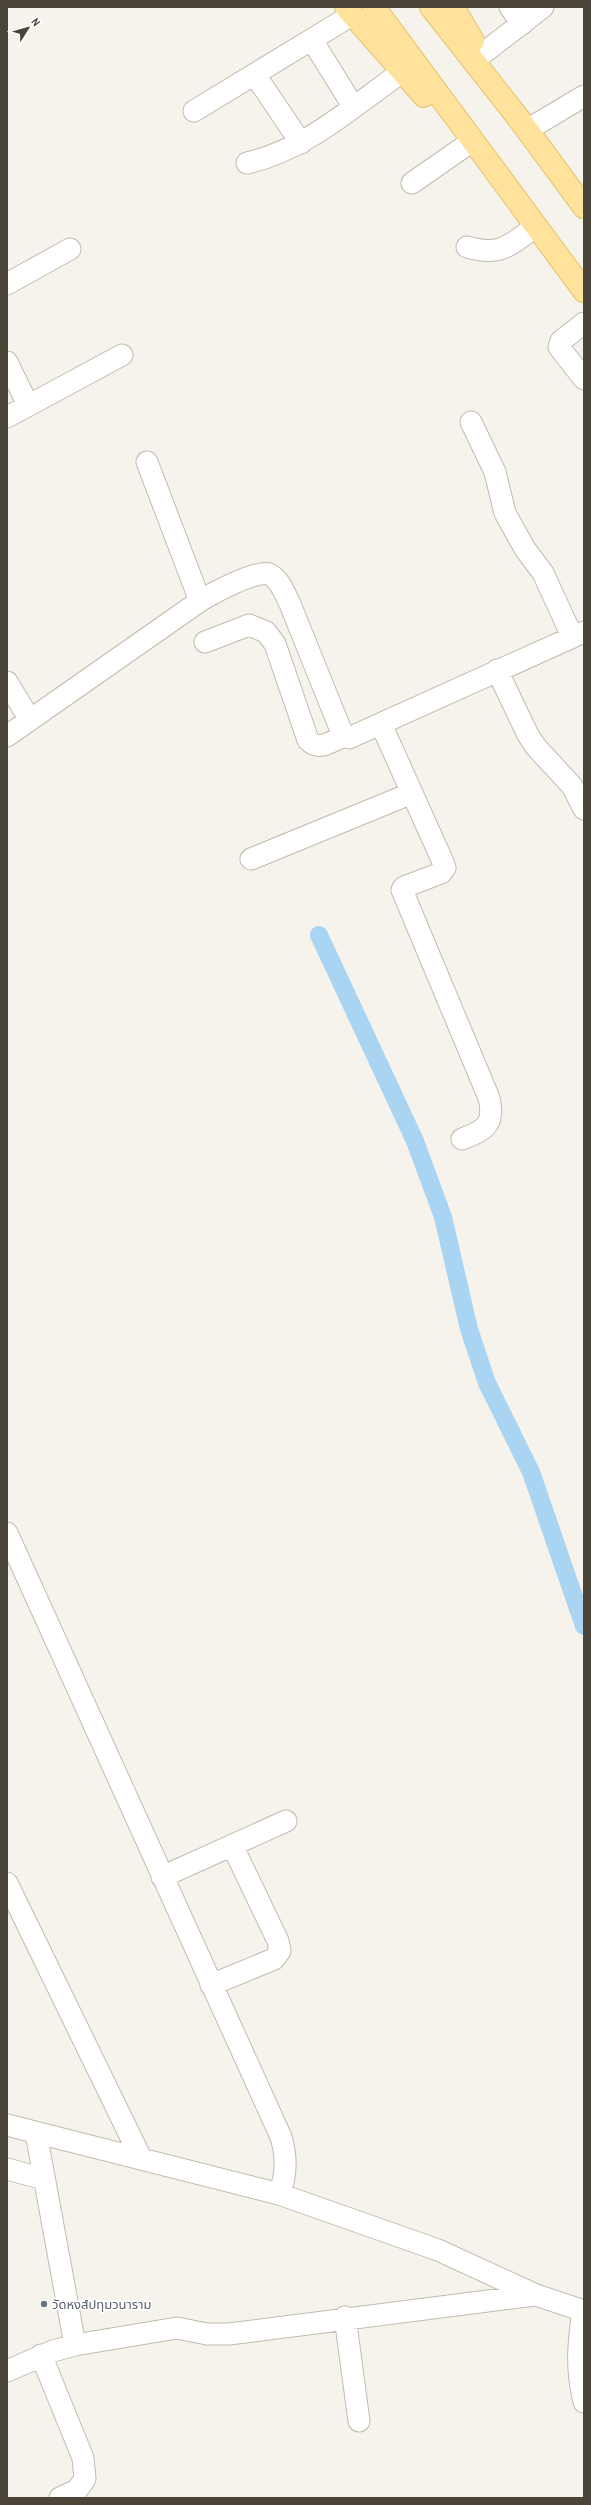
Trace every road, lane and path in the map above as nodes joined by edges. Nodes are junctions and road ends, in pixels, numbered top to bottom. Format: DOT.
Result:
graph roads {
  1 [pos="374,7"];
  2 [pos="431,7"];
  3 [pos="453,7"];
  4 [pos="510,7"];
  5 [pos="543,7"];
  6 [pos="349,11"];
  7 [pos="522,24"];
  8 [pos="312,40"];
  9 [pos="481,56"];
  10 [pos="402,72"];
  11 [pos="255,75"];
  12 [pos="584,96"];
  13 [pos="353,106"];
  14 [pos="194,111"];
  15 [pos="522,122"];
  16 [pos="301,144"];
  17 [pos="468,144"];
  18 [pos="247,163"];
  19 [pos="494,170"];
  20 [pos="412,183"];
  21 [pos="584,207"];
  22 [pos="536,226"];
  23 [pos="467,247"];
  24 [pos="70,249"];
  25 [pos="7,284"];
  26 [pos="584,291"];
  27 [pos="584,323"];
  28 [pos="122,355"];
  29 [pos="7,362"];
  30 [pos="584,379"];
  31 [pos="28,405"];
  32 [pos="7,417"];
  33 [pos="471,422"];
  34 [pos="147,462"];
  35 [pos="200,601"];
  36 [pos="578,634"];
  37 [pos="205,642"];
  38 [pos="497,670"];
  39 [pos="7,682"];
  40 [pos="30,720"];
  41 [pos="384,722"];
  42 [pos="7,736"];
  43 [pos="344,736"];
  44 [pos="412,793"];
  45 [pos="584,809"];
  46 [pos="251,859"];
  47 [pos="462,1139"];
  48 [pos="7,1533"];
  49 [pos="286,1821"];
  50 [pos="232,1845"];
  51 [pos="162,1877"];
  52 [pos="7,1883"];
  53 [pos="211,1985"];
  54 [pos="7,2125"];
  55 [pos="36,2133"];
  56 [pos="141,2158"];
  57 [pos="7,2169"];
  58 [pos="44,2179"];
  59 [pos="279,2194"];
  60 [pos="536,2295"];
  61 [pos="584,2311"];
  62 [pos="345,2317"];
  63 [pos="75,2345"];
  64 [pos="41,2356"];
  65 [pos="7,2371"];
  66 [pos="584,2402"];
  67 [pos="359,2421"];
  68 [pos="60,2498"];
  1 -- 19 [label="main road"];
  2 -- 15 [label="main road"];
  3 -- 9 [label="main road"];
  4 -- 7 [label="street"];
  5 -- 7 [label="street"];
  6 -- 8 [label="street"];
  6 -- 10 [label="main road"];
  7 -- 9 [label="street"];
  8 -- 11 [label="street"];
  8 -- 13 [label="street"];
  9 -- 15 [label="main road"];
  10 -- 13 [label="street"];
  10 -- 17 [label="main road"];
  11 -- 14 [label="street"];
  11 -- 16 [label="street"];
  12 -- 15 [label="street"];
  13 -- 16 [label="street"];
  15 -- 21 [label="main road"];
  16 -- 18 [label="street"];
  17 -- 19 [label="main road"];
  17 -- 20 [label="street"];
  19 -- 22 [label="main road"];
  22 -- 23 [label="street"];
  22 -- 26 [label="main road"];
  24 -- 25 [label="street"];
  27 -- 30 [label="street"];
  28 -- 31 [label="street"];
  29 -- 31 [label="street"];
  31 -- 32 [label="street"];
  33 -- 36 [label="street"];
  34 -- 35 [label="street"];
  35 -- 40 [label="street"];
  35 -- 43 [label="street"];
  36 -- 38 [label="street"];
  37 -- 43 [label="street"];
  38 -- 41 [label="street"];
  38 -- 45 [label="street"];
  39 -- 40 [label="street"];
  40 -- 42 [label="street"];
  41 -- 43 [label="street"];
  41 -- 44 [label="street"];
  44 -- 46 [label="street"];
  44 -- 47 [label="street"];
  48 -- 51 [label="street"];
  49 -- 50 [label="street"];
  50 -- 51 [label="street"];
  50 -- 53 [label="street"];
  51 -- 53 [label="street"];
  52 -- 56 [label="street"];
  53 -- 59 [label="street"];
  54 -- 55 [label="street"];
  55 -- 56 [label="street"];
  55 -- 58 [label="street"];
  56 -- 59 [label="street"];
  57 -- 58 [label="street"];
  58 -- 63 [label="street"];
  59 -- 60 [label="street"];
  60 -- 61 [label="street"];
  60 -- 62 [label="street"];
  61 -- 66 [label="street"];
  62 -- 63 [label="street"];
  62 -- 67 [label="street"];
  63 -- 64 [label="street"];
  64 -- 65 [label="street"];
  64 -- 68 [label="street"];
}
